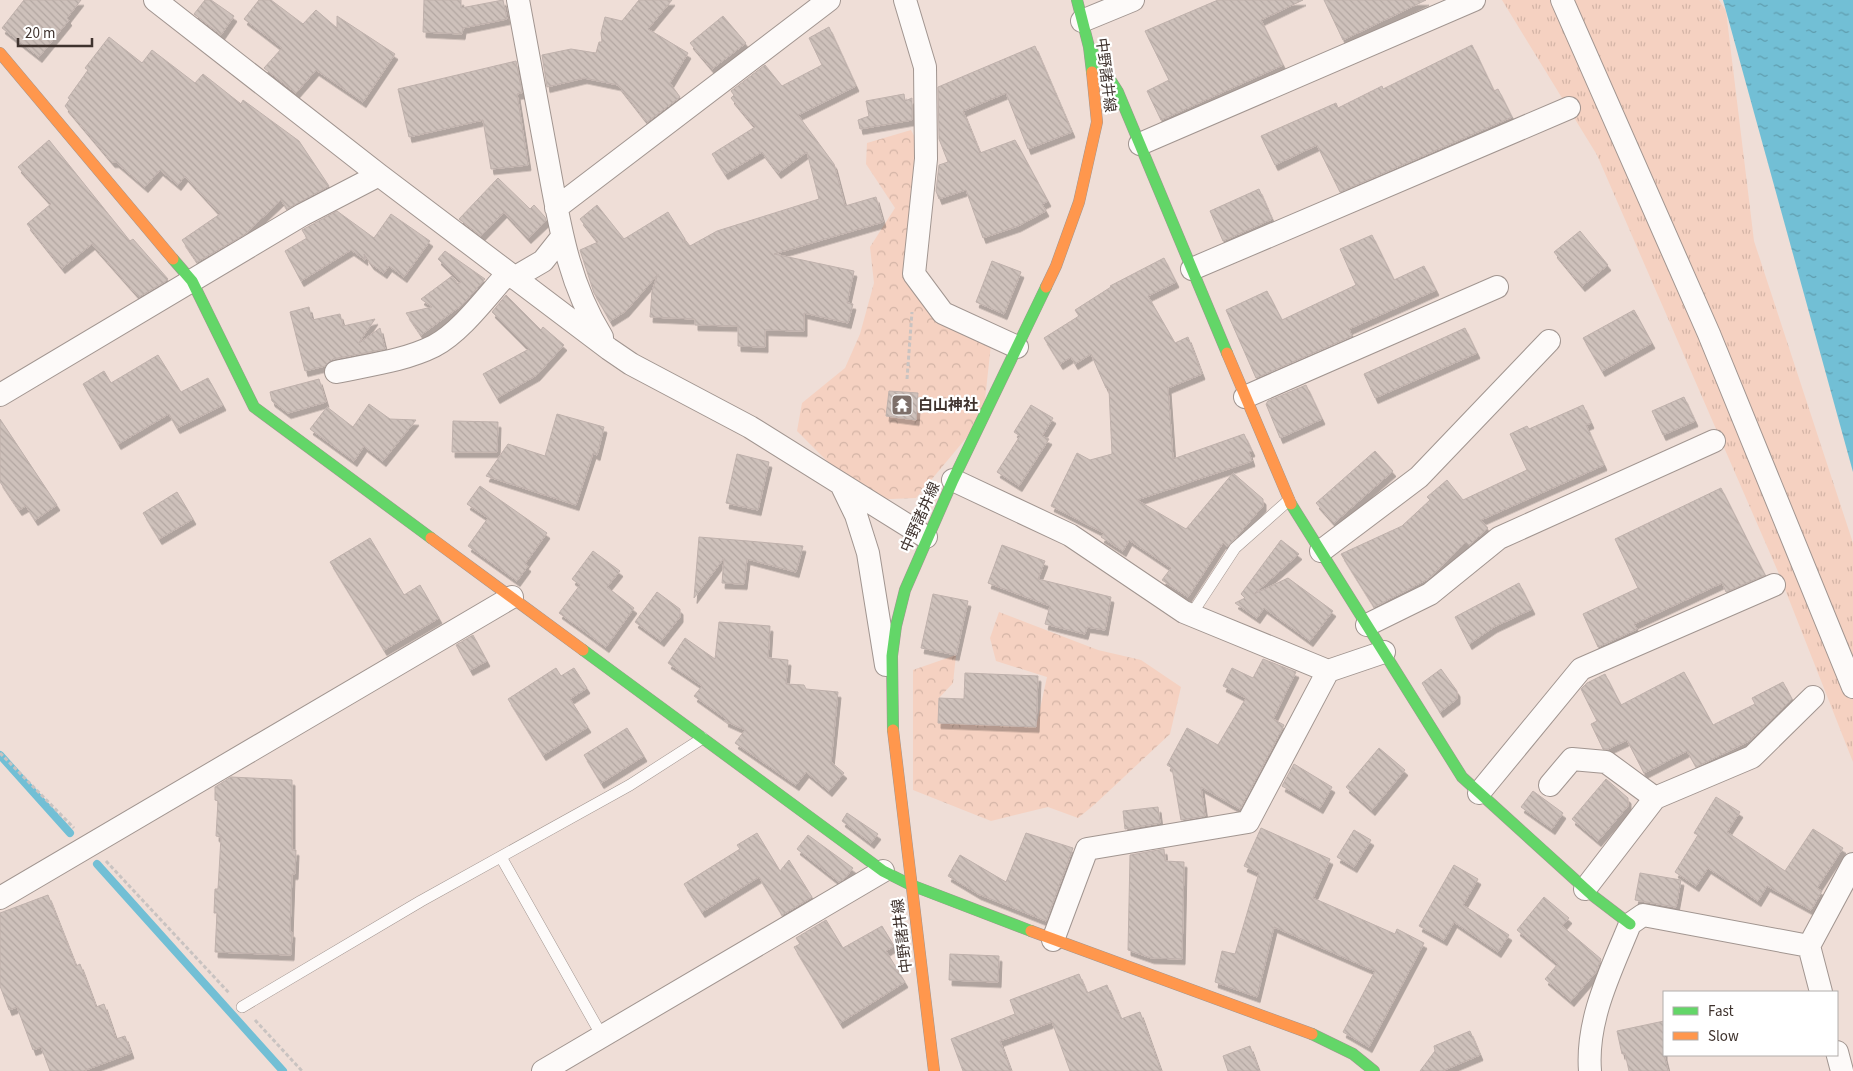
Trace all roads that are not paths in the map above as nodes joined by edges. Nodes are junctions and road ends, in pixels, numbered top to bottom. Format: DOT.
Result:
graph roads {
  1 [pos="518,0"];
  2 [pos="829,0"];
  3 [pos="905,0"];
  4 [pos="1133,0"];
  5 [pos="1474,0"];
  6 [pos="1562,0"];
  7 [pos="157,1"];
  8 [pos="1080,11"];
  9 [pos="1089,47"];
  10 [pos="0,53"];
  11 [pos="1569,108"];
  12 [pos="1140,144"];
  13 [pos="379,175"];
  14 [pos="556,208"];
  15 [pos="562,238"];
  16 [pos="1192,269"];
  17 [pos="511,276"];
  18 [pos="192,281"];
  19 [pos="1497,286"];
  20 [pos="1549,341"];
  21 [pos="1017,347"];
  22 [pos="609,349"];
  23 [pos="336,372"];
  24 [pos="0,394"];
  25 [pos="1245,398"];
  26 [pos="1714,441"];
  27 [pos="953,480"];
  28 [pos="840,484"];
  29 [pos="1289,500"];
  30 [pos="926,537"];
  31 [pos="1321,551"];
  32 [pos="1774,585"];
  33 [pos="512,597"];
  34 [pos="1191,615"];
  35 [pos="1367,625"];
  36 [pos="1384,652"];
  37 [pos="1328,671"];
  38 [pos="1853,687"];
  39 [pos="891,693"];
  40 [pos="1814,697"];
  41 [pos="703,738"];
  42 [pos="1550,784"];
  43 [pos="1480,793"];
  44 [pos="1655,798"];
  45 [pos="501,856"];
  46 [pos="1853,864"];
  47 [pos="882,871"];
  48 [pos="911,885"];
  49 [pos="1585,889"];
  50 [pos="0,898"];
  51 [pos="1630,924"];
  52 [pos="1053,940"];
  53 [pos="1808,946"];
  54 [pos="1821,991"];
  55 [pos="242,1007"];
  56 [pos="602,1036"];
  57 [pos="1838,1056"];
  58 [pos="543,1071"];
  59 [pos="934,1071"];
  60 [pos="1374,1071"];
  61 [pos="1590,1071"];
  62 [pos="1842,1071"];
  1 -- 14 [label="street"];
  2 -- 14 [label="street"];
  3 -- 21 [label="street"];
  4 -- 8 [label="street"];
  5 -- 12 [label="street"];
  6 -- 38 [label="street"];
  7 -- 13 [label="street"];
  8 -- 9 [label="street, 中野諸井線"];
  9 -- 12 [label="street"];
  9 -- 21 [label="street, 中野諸井線"];
  10 -- 18 [label="street"];
  11 -- 16 [label="street"];
  12 -- 16 [label="street"];
  13 -- 17 [label="street"];
  13 -- 18 [label="street"];
  14 -- 15 [label="street"];
  15 -- 17 [label="street"];
  15 -- 22 [label="street"];
  16 -- 25 [label="street"];
  17 -- 22 [label="street"];
  17 -- 23 [label="street"];
  18 -- 24 [label="street"];
  18 -- 33 [label="street"];
  19 -- 25 [label="street"];
  20 -- 31 [label="street"];
  21 -- 27 [label="street, 中野諸井線"];
  22 -- 28 [label="street"];
  25 -- 29 [label="street"];
  26 -- 35 [label="street"];
  27 -- 30 [label="street, 中野諸井線"];
  27 -- 34 [label="street"];
  28 -- 30 [label="street"];
  28 -- 39 [label="street"];
  29 -- 31 [label="street"];
  29 -- 34 [label="lane"];
  30 -- 39 [label="street, 中野諸井線"];
  31 -- 35 [label="street"];
  32 -- 43 [label="street"];
  33 -- 41 [label="street"];
  33 -- 50 [label="street"];
  34 -- 37 [label="street"];
  35 -- 36 [label="street"];
  36 -- 37 [label="street"];
  36 -- 43 [label="street"];
  37 -- 52 [label="street"];
  39 -- 48 [label="street, 中野諸井線"];
  40 -- 44 [label="street"];
  41 -- 45 [label="lane"];
  41 -- 47 [label="street"];
  42 -- 44 [label="street"];
  43 -- 49 [label="street"];
  44 -- 49 [label="street"];
  45 -- 55 [label="lane"];
  45 -- 56 [label="lane"];
  46 -- 53 [label="street"];
  47 -- 48 [label="street"];
  47 -- 56 [label="street"];
  48 -- 52 [label="street"];
  48 -- 59 [label="street, 中野諸井線"];
  49 -- 51 [label="street"];
  51 -- 53 [label="street"];
  51 -- 61 [label="street"];
  52 -- 60 [label="street"];
  53 -- 54 [label="street"];
  56 -- 58 [label="street"];
  57 -- 62 [label="street"];
}
